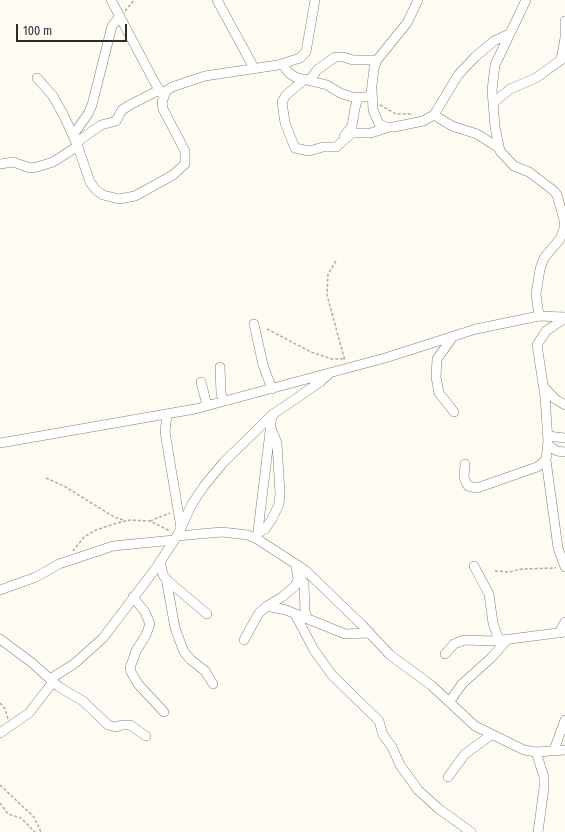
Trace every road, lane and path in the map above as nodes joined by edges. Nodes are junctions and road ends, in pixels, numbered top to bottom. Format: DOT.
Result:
graph roads {
  1 [pos="111,0"];
  2 [pos="134,0"];
  3 [pos="217,0"];
  4 [pos="227,0"];
  5 [pos="315,0"];
  6 [pos="418,0"];
  7 [pos="526,0"];
  8 [pos="223,11"];
  9 [pos="120,16"];
  10 [pos="565,21"];
  11 [pos="509,34"];
  12 [pos="563,59"];
  13 [pos="377,60"];
  14 [pos="282,64"];
  15 [pos="254,68"];
  16 [pos="38,78"];
  17 [pos="308,79"];
  18 [pos="372,90"];
  19 [pos="161,93"];
  20 [pos="358,98"];
  21 [pos="373,102"];
  22 [pos="493,102"];
  23 [pos="413,114"];
  24 [pos="434,115"];
  25 [pos="389,127"];
  26 [pos="73,135"];
  27 [pos="342,143"];
  28 [pos="77,145"];
  29 [pos="499,148"];
  30 [pos="0,164"];
  31 [pos="336,261"];
  32 [pos="539,316"];
  33 [pos="565,318"];
  34 [pos="254,324"];
  35 [pos="267,329"];
  36 [pos="452,337"];
  37 [pos="344,359"];
  38 [pos="220,367"];
  39 [pos="349,368"];
  40 [pos="332,372"];
  41 [pos="201,382"];
  42 [pos="543,385"];
  43 [pos="272,388"];
  44 [pos="224,401"];
  45 [pos="565,405"];
  46 [pos="207,406"];
  47 [pos="454,412"];
  48 [pos="166,414"];
  49 [pos="272,414"];
  50 [pos="270,426"];
  51 [pos="565,438"];
  52 [pos="548,440"];
  53 [pos="0,443"];
  54 [pos="565,452"];
  55 [pos="546,460"];
  56 [pos="465,464"];
  57 [pos="46,478"];
  58 [pos="178,510"];
  59 [pos="127,521"];
  60 [pos="150,521"];
  61 [pos="177,535"];
  62 [pos="258,536"];
  63 [pos="160,561"];
  64 [pos="65,562"];
  65 [pos="474,566"];
  66 [pos="565,567"];
  67 [pos="296,569"];
  68 [pos="495,571"];
  69 [pos="166,578"];
  70 [pos="0,590"];
  71 [pos="133,597"];
  72 [pos="267,606"];
  73 [pos="206,614"];
  74 [pos="295,614"];
  75 [pos="308,619"];
  76 [pos="565,622"];
  77 [pos="562,632"];
  78 [pos="370,633"];
  79 [pos="0,639"];
  80 [pos="244,640"];
  81 [pos="503,640"];
  82 [pos="445,654"];
  83 [pos="52,680"];
  84 [pos="213,684"];
  85 [pos="450,701"];
  86 [pos="0,703"];
  87 [pos="164,712"];
  88 [pos="565,720"];
  89 [pos="10,726"];
  90 [pos="0,733"];
  91 [pos="491,735"];
  92 [pos="146,736"];
  93 [pos="554,750"];
  94 [pos="565,750"];
  95 [pos="536,752"];
  96 [pos="448,777"];
  97 [pos="0,785"];
  98 [pos="0,803"];
  99 [pos="456,827"];
  100 [pos="35,832"];
  101 [pos="41,832"];
  102 [pos="471,832"];
  103 [pos="538,832"];
  1 -- 9 [label="street"];
  2 -- 9 [label="path"];
  3 -- 8 [label="street"];
  4 -- 8 [label="street"];
  5 -- 14 [label="street"];
  6 -- 13 [label="street"];
  7 -- 11 [label="street"];
  8 -- 15 [label="street"];
  9 -- 19 [label="street"];
  9 -- 26 [label="street"];
  10 -- 12 [label="street"];
  11 -- 22 [label="street"];
  11 -- 24 [label="street"];
  12 -- 22 [label="street"];
  13 -- 17 [label="street"];
  13 -- 18 [label="street"];
  14 -- 15 [label="street"];
  14 -- 17 [label="street"];
  15 -- 19 [label="street"];
  16 -- 26 [label="street"];
  17 -- 20 [label="street"];
  17 -- 27 [label="street"];
  18 -- 20 [label="street"];
  18 -- 21 [label="street"];
  19 -- 28 [label="street"];
  19 -- 28 [label="street"];
  20 -- 27 [label="street"];
  21 -- 23 [label="path"];
  21 -- 25 [label="street"];
  22 -- 29 [label="street"];
  24 -- 25 [label="street"];
  24 -- 29 [label="street"];
  25 -- 27 [label="street"];
  26 -- 28 [label="street"];
  28 -- 30 [label="street"];
  29 -- 32 [label="street"];
  31 -- 37 [label="path"];
  32 -- 33 [label="street"];
  32 -- 36 [label="street"];
  33 -- 42 [label="street"];
  34 -- 43 [label="street"];
  35 -- 37 [label="path"];
  36 -- 39 [label="street"];
  36 -- 47 [label="street"];
  37 -- 39 [label="path"];
  38 -- 44 [label="street"];
  39 -- 40 [label="street"];
  40 -- 43 [label="street"];
  40 -- 49 [label="street"];
  41 -- 46 [label="street"];
  42 -- 45 [label="street"];
  42 -- 52 [label="street"];
  43 -- 44 [label="street"];
  44 -- 46 [label="street"];
  46 -- 48 [label="street"];
  48 -- 53 [label="street"];
  48 -- 58 [label="street"];
  49 -- 50 [label="street"];
  49 -- 61 [label="street"];
  50 -- 62 [label="street"];
  50 -- 62 [label="street"];
  51 -- 52 [label="street"];
  52 -- 54 [label="street"];
  52 -- 55 [label="street"];
  55 -- 56 [label="street"];
  55 -- 66 [label="street"];
  57 -- 59 [label="path"];
  58 -- 60 [label="path"];
  58 -- 61 [label="street"];
  59 -- 60 [label="path"];
  59 -- 64 [label="path"];
  60 -- 61 [label="path"];
  61 -- 62 [label="street"];
  61 -- 63 [label="street"];
  61 -- 64 [label="street"];
  62 -- 67 [label="street"];
  63 -- 69 [label="street"];
  63 -- 71 [label="street"];
  64 -- 70 [label="street"];
  65 -- 81 [label="street"];
  66 -- 68 [label="path"];
  67 -- 72 [label="street"];
  67 -- 75 [label="street"];
  67 -- 78 [label="street"];
  69 -- 73 [label="street"];
  69 -- 84 [label="street"];
  71 -- 83 [label="street"];
  71 -- 87 [label="street"];
  72 -- 74 [label="street"];
  72 -- 80 [label="street"];
  74 -- 75 [label="street"];
  74 -- 99 [label="street"];
  75 -- 78 [label="street"];
  76 -- 77 [label="street"];
  77 -- 81 [label="street"];
  78 -- 85 [label="street"];
  79 -- 83 [label="street"];
  81 -- 82 [label="street"];
  81 -- 85 [label="street"];
  83 -- 89 [label="street"];
  83 -- 92 [label="street"];
  85 -- 91 [label="street"];
  86 -- 89 [label="path"];
  88 -- 93 [label="street"];
  89 -- 90 [label="street"];
  91 -- 95 [label="street"];
  91 -- 96 [label="street"];
  93 -- 94 [label="street"];
  93 -- 95 [label="street"];
  95 -- 103 [label="street"];
  97 -- 101 [label="path"];
  98 -- 100 [label="path"];
  99 -- 102 [label="street"];
}
